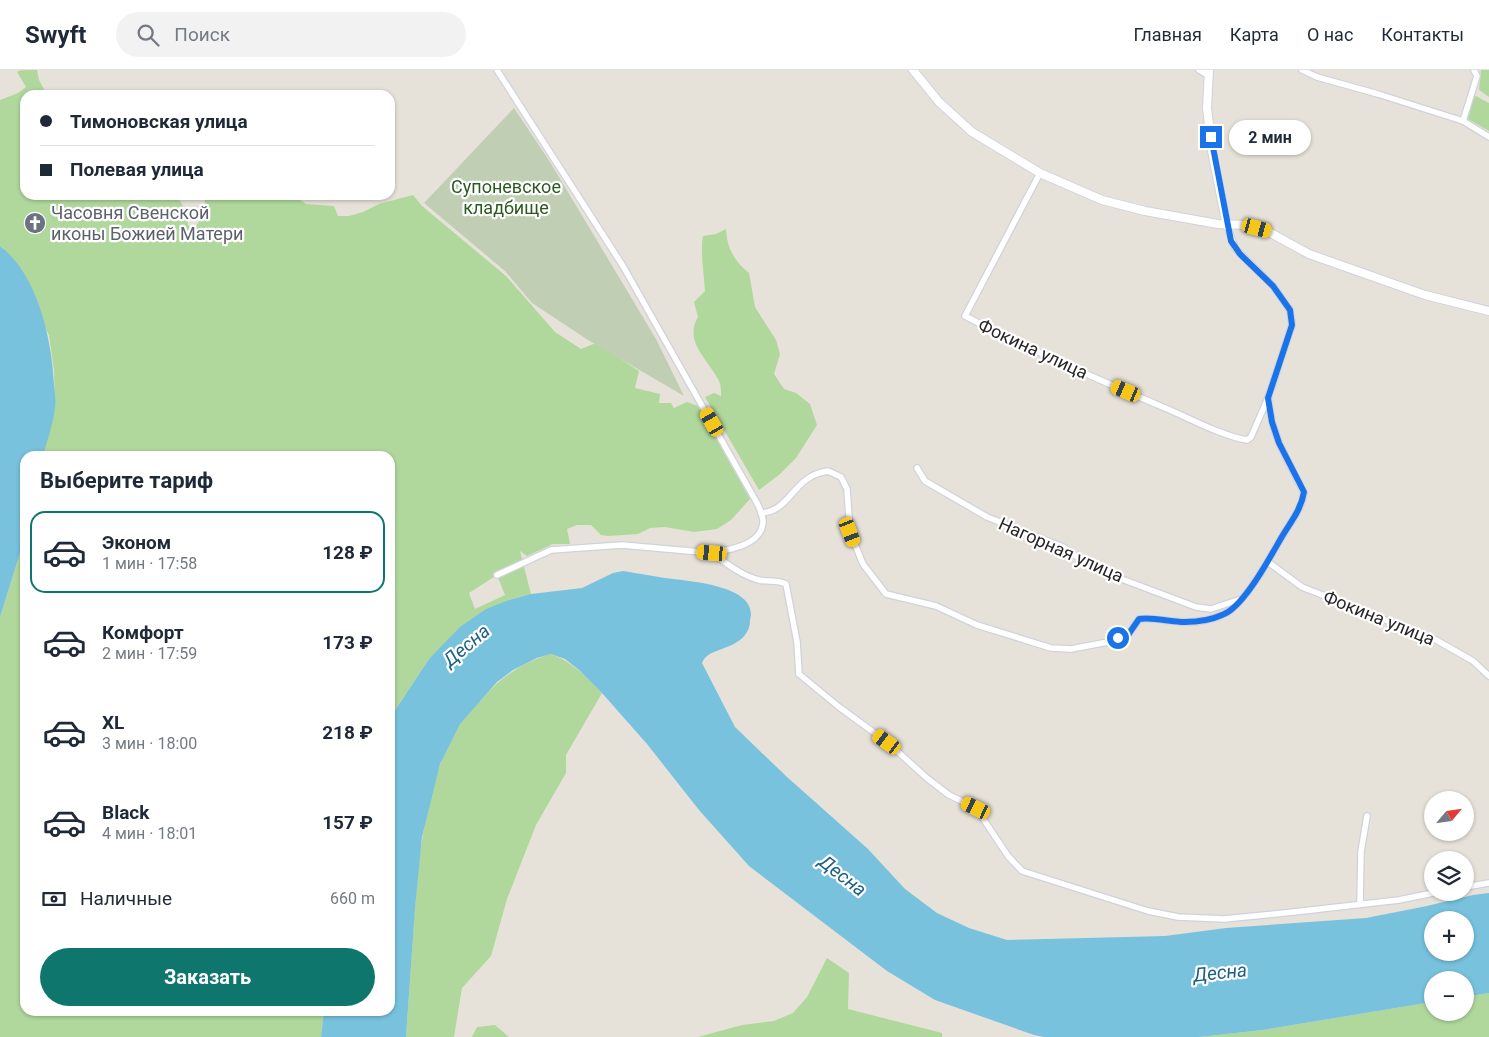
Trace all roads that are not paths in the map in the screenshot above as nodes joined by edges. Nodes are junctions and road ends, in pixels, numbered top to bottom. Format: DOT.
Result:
graph roads {
  1 [pos="497,70"];
  2 [pos="913,70"];
  3 [pos="1199,70"];
  4 [pos="1302,70"];
  5 [pos="1474,70"];
  6 [pos="1209,73"];
  7 [pos="1463,121"];
  8 [pos="1489,137"];
  9 [pos="1040,173"];
  10 [pos="1227,226"];
  11 [pos="1489,311"];
  12 [pos="1268,398"];
  13 [pos="917,468"];
  14 [pos="761,513"];
  15 [pos="712,553"];
  16 [pos="1268,562"];
  17 [pos="498,575"];
  18 [pos="1244,596"];
  19 [pos="1489,676"];
  20 [pos="1367,816"];
  21 [pos="1489,882"];
  22 [pos="1474,885"];
  23 [pos="1424,895"];
  24 [pos="1360,904"];
  1 -- 14 [label="street"];
  2 -- 9 [label="street"];
  3 -- 6 [label="street"];
  4 -- 7 [label="street"];
  5 -- 7 [label="street"];
  6 -- 10 [label="street"];
  7 -- 8 [label="street"];
  9 -- 10 [label="street"];
  9 -- 12 [label="street, Фокина улица"];
  10 -- 11 [label="street"];
  10 -- 12 [label="street"];
  12 -- 16 [label="street"];
  13 -- 18 [label="street, Нагорная улица"];
  14 -- 15 [label="street"];
  14 -- 18 [label="street"];
  15 -- 17 [label="street"];
  15 -- 24 [label="street"];
  16 -- 18 [label="street"];
  16 -- 19 [label="street, Фокина улица"];
  20 -- 24 [label="street"];
  21 -- 22 [label="street"];
  23 -- 24 [label="street"];
}
